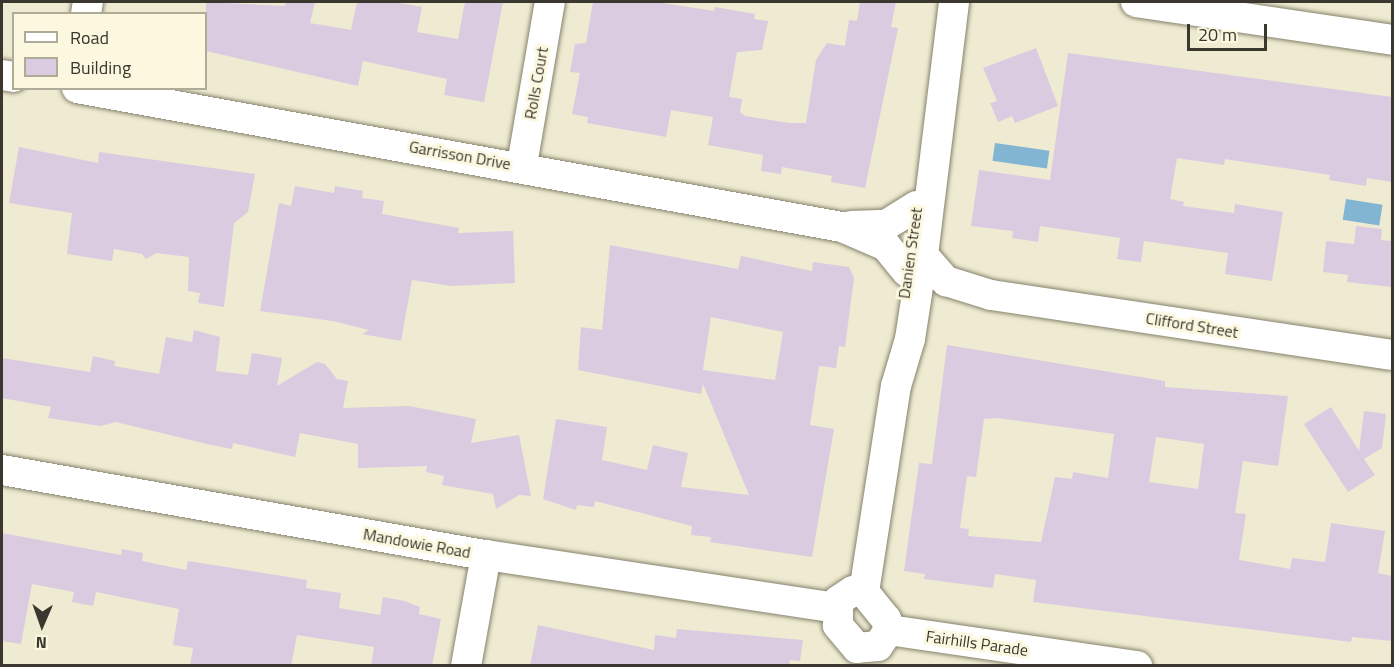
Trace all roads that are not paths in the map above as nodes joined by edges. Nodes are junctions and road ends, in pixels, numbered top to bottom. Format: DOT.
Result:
graph roads {
  1 [pos="550,2"];
  2 [pos="954,2"];
  3 [pos="1136,2"];
  4 [pos="1392,40"];
  5 [pos="89,90"];
  6 [pos="936,123"];
  7 [pos="522,165"];
  8 [pos="917,206"];
  9 [pos="842,226"];
  10 [pos="915,263"];
  11 [pos="991,295"];
  12 [pos="914,311"];
  13 [pos="1392,355"];
  14 [pos="896,386"];
  15 [pos="2,470"];
  16 [pos="486,555"];
  17 [pos="864,592"];
  18 [pos="835,608"];
  19 [pos="889,630"];
  20 [pos="856,657"];
  21 [pos="466,666"];
  22 [pos="1137,666"];
  1 -- 7 [label="street, Rolls Court"];
  2 -- 6 [label="street, Danien Street"];
  3 -- 4 [label="street"];
  5 -- 7 [label="street, Garrisson Drive"];
  6 -- 8 [label="street, Danien Street"];
  6 -- 10 [label="street, Danien Street"];
  7 -- 9 [label="street, Garrisson Drive"];
  8 -- 9 [label="street, Garrisson Drive"];
  8 -- 10 [label="street, Danien Street"];
  9 -- 10 [label="street, Garrisson Drive"];
  10 -- 11 [label="street, Clifford Street"];
  10 -- 12 [label="street, Danien Street"];
  10 -- 14 [label="street, Danien Street"];
  11 -- 12 [label="street, Clifford Street"];
  11 -- 13 [label="street, Clifford Street"];
  12 -- 14 [label="street, Danien Street"];
  14 -- 17 [label="street, Danien Street"];
  15 -- 16 [label="street, Mandowie Road"];
  16 -- 18 [label="street, Mandowie Road"];
  16 -- 21 [label="street"];
  17 -- 18 [label="street"];
  17 -- 19 [label="street"];
  18 -- 20 [label="street"];
  19 -- 20 [label="street"];
  19 -- 22 [label="street, Fairhills Parade"];
}
